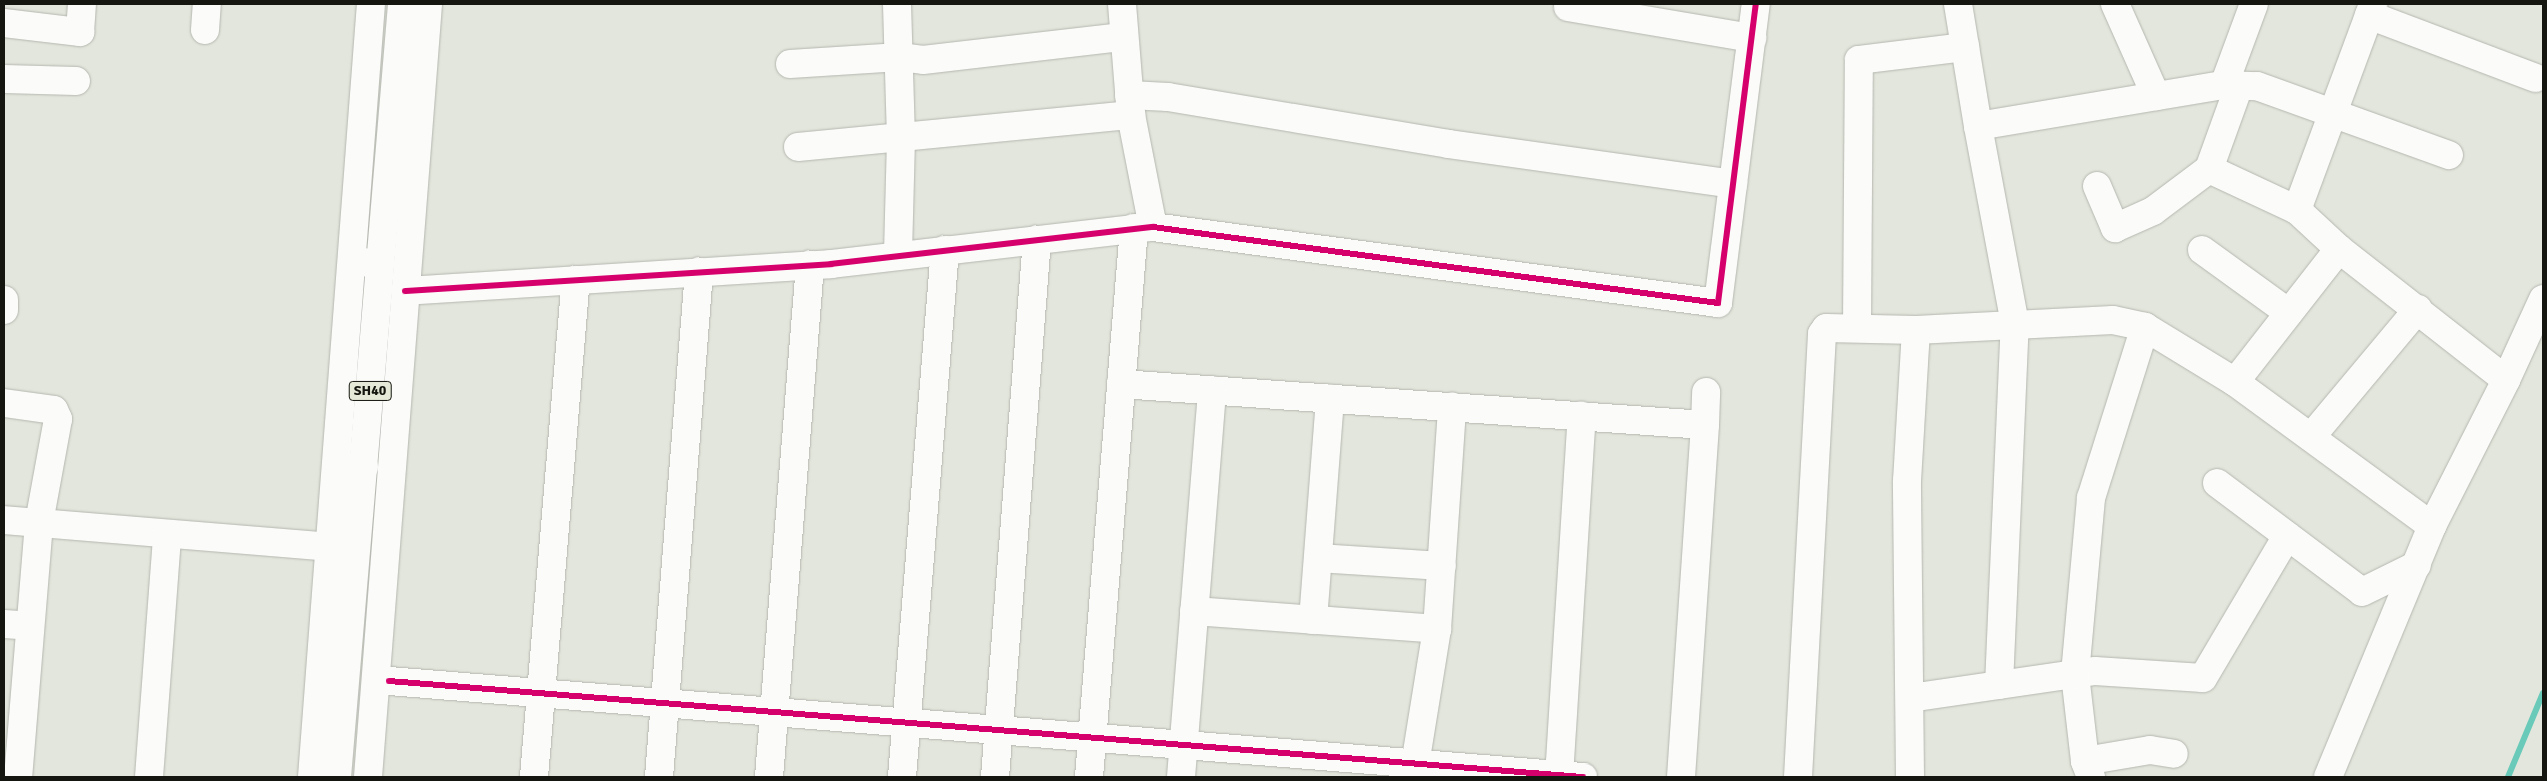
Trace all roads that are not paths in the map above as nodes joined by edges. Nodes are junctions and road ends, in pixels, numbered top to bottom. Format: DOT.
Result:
graph roads {
  1 [pos="82,4"];
  2 [pos="371,4"];
  3 [pos="402,4"];
  4 [pos="428,4"];
  5 [pos="439,4"];
  6 [pos="897,4"];
  7 [pos="1122,4"];
  8 [pos="1756,4"];
  9 [pos="1958,4"];
  10 [pos="2115,4"];
  11 [pos="2254,4"];
  12 [pos="1568,7"];
  13 [pos="2371,9"];
  14 [pos="4,23"];
  15 [pos="1123,37"];
  16 [pos="1752,38"];
  17 [pos="1965,47"];
  18 [pos="900,57"];
  19 [pos="790,64"];
  20 [pos="2536,78"];
  21 [pos="4,79"];
  22 [pos="76,81"];
  23 [pos="2232,85"];
  24 [pos="2156,96"];
  25 [pos="1130,105"];
  26 [pos="2334,114"];
  27 [pos="1978,126"];
  28 [pos="901,139"];
  29 [pos="798,147"];
  30 [pos="2449,155"];
  31 [pos="2209,168"];
  32 [pos="1733,184"];
  33 [pos="2097,186"];
  34 [pos="2298,210"];
  35 [pos="1144,228"];
  36 [pos="1037,240"];
  37 [pos="2340,249"];
  38 [pos="945,250"];
  39 [pos="2202,250"];
  40 [pos="898,256"];
  41 [pos="353,261"];
  42 [pos="380,264"];
  43 [pos="810,265"];
  44 [pos="699,272"];
  45 [pos="576,280"];
  46 [pos="412,291"];
  47 [pos="2543,299"];
  48 [pos="4,300"];
  49 [pos="2418,309"];
  50 [pos="4,310"];
  51 [pos="2289,313"];
  52 [pos="2015,324"];
  53 [pos="1857,328"];
  54 [pos="2145,328"];
  55 [pos="1916,330"];
  56 [pos="2506,380"];
  57 [pos="2236,382"];
  58 [pos="1121,384"];
  59 [pos="1212,390"];
  60 [pos="1706,392"];
  61 [pos="1330,399"];
  62 [pos="4,403"];
  63 [pos="1452,407"];
  64 [pos="1582,416"];
  65 [pos="1705,425"];
  66 [pos="2311,437"];
  67 [pos="337,467"];
  68 [pos="364,467"];
  69 [pos="2217,483"];
  70 [pos="4,520"];
  71 [pos="38,523"];
  72 [pos="2432,526"];
  73 [pos="167,535"];
  74 [pos="2287,536"];
  75 [pos="330,547"];
  76 [pos="1318,558"];
  77 [pos="2417,565"];
  78 [pos="1442,566"];
  79 [pos="1194,611"];
  80 [pos="1314,620"];
  81 [pos="17,625"];
  82 [pos="1437,629"];
  83 [pos="2075,674"];
  84 [pos="389,681"];
  85 [pos="1999,685"];
  86 [pos="540,692"];
  87 [pos="1910,698"];
  88 [pos="665,702"];
  89 [pos="774,711"];
  90 [pos="13,715"];
  91 [pos="907,722"];
  92 [pos="999,730"];
  93 [pos="1092,737"];
  94 [pos="1183,745"];
  95 [pos="2174,754"];
  96 [pos="2088,769"];
  97 [pos="1413,770"];
  98 [pos="18,777"];
  99 [pos="149,777"];
  100 [pos="312,777"];
  101 [pos="337,777"];
  102 [pos="368,777"];
  103 [pos="378,777"];
  104 [pos="534,777"];
  105 [pos="659,777"];
  106 [pos="769,777"];
  107 [pos="902,777"];
  108 [pos="995,777"];
  109 [pos="1089,777"];
  110 [pos="1181,777"];
  111 [pos="1567,777"];
  112 [pos="1681,777"];
  113 [pos="1798,777"];
  114 [pos="1910,777"];
  115 [pos="2328,777"];
  1 -- 14 [label="street"];
  2 -- 41 [label="street"];
  3 -- 42 [label="street, SH40"];
  4 -- 46 [label="street, SH40"];
  5 -- 46 [label="street"];
  6 -- 18 [label="street"];
  7 -- 15 [label="street"];
  8 -- 16 [label="street"];
  9 -- 17 [label="street"];
  10 -- 24 [label="street"];
  11 -- 23 [label="street"];
  12 -- 16 [label="street"];
  13 -- 20 [label="street"];
  13 -- 26 [label="street"];
  15 -- 18 [label="street"];
  15 -- 25 [label="street"];
  16 -- 32 [label="street"];
  17 -- 27 [label="street"];
  17 -- 53 [label="street"];
  18 -- 19 [label="street"];
  18 -- 28 [label="street"];
  21 -- 22 [label="street"];
  23 -- 24 [label="street"];
  23 -- 26 [label="street"];
  23 -- 31 [label="street"];
  24 -- 27 [label="street"];
  25 -- 28 [label="street"];
  25 -- 32 [label="street"];
  25 -- 35 [label="street"];
  26 -- 30 [label="street"];
  26 -- 34 [label="street"];
  27 -- 52 [label="street"];
  28 -- 29 [label="street"];
  28 -- 40 [label="street"];
  31 -- 33 [label="street"];
  31 -- 34 [label="street"];
  32 -- 35 [label="street"];
  34 -- 37 [label="street"];
  35 -- 36 [label="street"];
  35 -- 58 [label="street"];
  36 -- 38 [label="street"];
  36 -- 92 [label="street"];
  37 -- 49 [label="street"];
  37 -- 51 [label="street"];
  38 -- 40 [label="street"];
  38 -- 91 [label="street"];
  39 -- 51 [label="street"];
  40 -- 43 [label="street"];
  41 -- 42 [label="street"];
  41 -- 67 [label="street"];
  42 -- 68 [label="street, SH40"];
  43 -- 44 [label="street"];
  43 -- 89 [label="street"];
  44 -- 45 [label="street"];
  44 -- 88 [label="street"];
  45 -- 46 [label="street"];
  45 -- 86 [label="street"];
  46 -- 84 [label="street"];
  46 -- 102 [label="street, SH40"];
  47 -- 56 [label="street"];
  48 -- 50 [label="street"];
  49 -- 56 [label="street"];
  49 -- 66 [label="street"];
  51 -- 57 [label="street"];
  52 -- 54 [label="street"];
  52 -- 55 [label="street"];
  52 -- 85 [label="street"];
  53 -- 55 [label="street"];
  53 -- 113 [label="street"];
  54 -- 57 [label="street"];
  54 -- 83 [label="street"];
  55 -- 87 [label="street"];
  56 -- 72 [label="street"];
  57 -- 66 [label="street"];
  58 -- 59 [label="street"];
  58 -- 93 [label="street"];
  59 -- 61 [label="street"];
  59 -- 79 [label="street"];
  60 -- 65 [label="street"];
  61 -- 63 [label="street"];
  61 -- 76 [label="street"];
  62 -- 71 [label="street"];
  63 -- 64 [label="street"];
  63 -- 78 [label="street"];
  64 -- 65 [label="street"];
  64 -- 111 [label="street"];
  65 -- 112 [label="street"];
  66 -- 72 [label="street"];
  67 -- 68 [label="street"];
  67 -- 75 [label="street"];
  68 -- 101 [label="street, SH40"];
  69 -- 74 [label="street"];
  70 -- 71 [label="street"];
  71 -- 73 [label="street"];
  71 -- 81 [label="street"];
  72 -- 77 [label="street"];
  73 -- 75 [label="street"];
  73 -- 99 [label="street"];
  74 -- 77 [label="street"];
  74 -- 83 [label="street"];
  75 -- 100 [label="street"];
  76 -- 78 [label="street"];
  76 -- 80 [label="street"];
  77 -- 115 [label="street"];
  78 -- 82 [label="street"];
  79 -- 80 [label="street"];
  79 -- 94 [label="street"];
  80 -- 82 [label="street"];
  81 -- 90 [label="street"];
  82 -- 97 [label="street"];
  83 -- 85 [label="street"];
  83 -- 96 [label="street"];
  84 -- 86 [label="street"];
  84 -- 103 [label="street"];
  85 -- 87 [label="street"];
  86 -- 88 [label="street"];
  86 -- 104 [label="street"];
  87 -- 114 [label="street"];
  88 -- 89 [label="street"];
  88 -- 105 [label="street"];
  89 -- 91 [label="street"];
  89 -- 106 [label="street"];
  90 -- 98 [label="street"];
  91 -- 92 [label="street"];
  91 -- 107 [label="street"];
  92 -- 93 [label="street"];
  92 -- 108 [label="street"];
  93 -- 94 [label="street"];
  93 -- 109 [label="street"];
  94 -- 97 [label="street"];
  94 -- 110 [label="street"];
  95 -- 96 [label="street"];
  97 -- 111 [label="street"];
}
